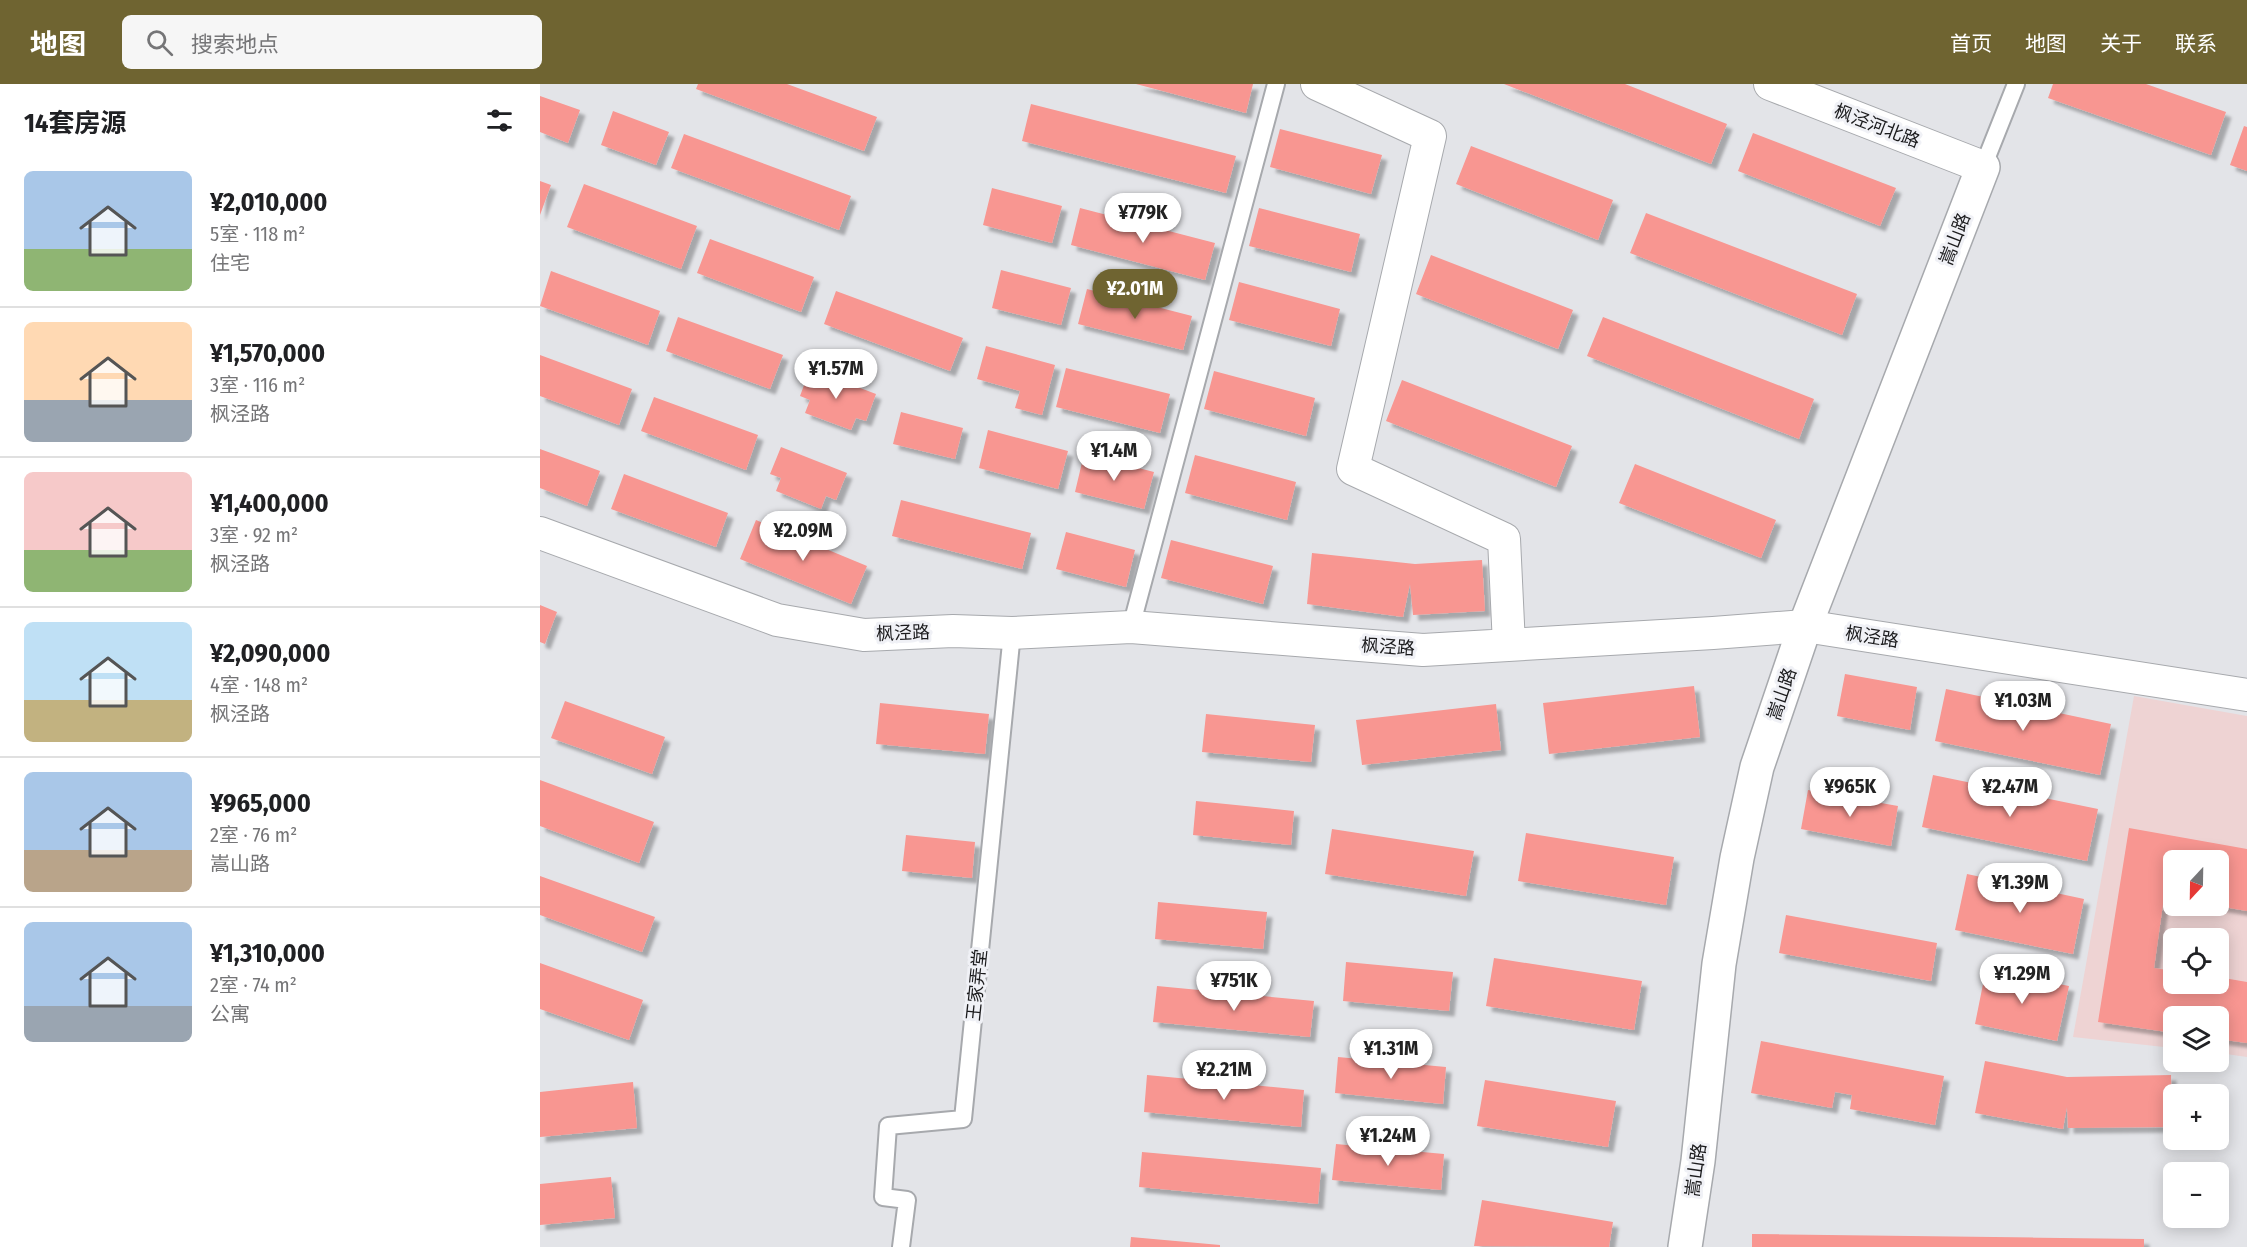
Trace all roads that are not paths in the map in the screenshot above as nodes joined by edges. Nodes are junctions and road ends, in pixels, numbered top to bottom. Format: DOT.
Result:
graph roads {
  1 [pos="1276,84"];
  2 [pos="1317,84"];
  3 [pos="1770,84"];
  4 [pos="2016,84"];
  5 [pos="1983,167"];
  6 [pos="540,533"];
  7 [pos="1805,626"];
  8 [pos="1131,627"];
  9 [pos="1012,633"];
  10 [pos="1509,645"];
  11 [pos="2247,695"];
  12 [pos="902,1247"];
  13 [pos="1684,1247"];
  1 -- 8 [label="lane"];
  2 -- 10 [label="street"];
  3 -- 5 [label="street, 枫泾河北路"];
  4 -- 5 [label="lane"];
  5 -- 7 [label="street, 嵩山路"];
  6 -- 9 [label="street, 枫泾路"];
  7 -- 10 [label="street, 枫泾路"];
  7 -- 11 [label="street, 枫泾路"];
  7 -- 13 [label="street, 嵩山路"];
  8 -- 9 [label="street, 枫泾路"];
  8 -- 10 [label="street, 枫泾路"];
  9 -- 12 [label="lane, 王家弄堂"];
}
